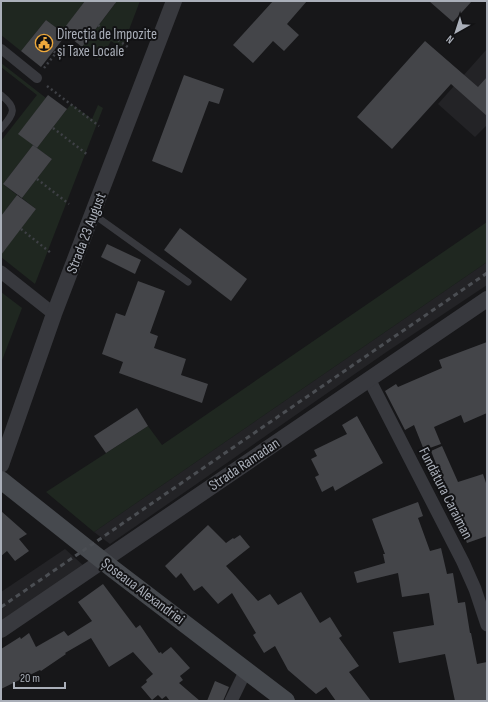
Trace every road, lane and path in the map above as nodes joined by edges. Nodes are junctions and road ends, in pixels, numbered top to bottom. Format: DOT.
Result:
graph roads {
  1 [pos="174,1"];
  2 [pos="98,25"];
  3 [pos="129,48"];
  4 [pos="1,49"];
  5 [pos="53,51"];
  6 [pos="37,78"];
  7 [pos="1,95"];
  8 [pos="99,126"];
  9 [pos="53,128"];
  10 [pos="1,129"];
  11 [pos="88,155"];
  12 [pos="37,179"];
  13 [pos="69,204"];
  14 [pos="93,214"];
  15 [pos="21,229"];
  16 [pos="51,253"];
  17 [pos="1,272"];
  18 [pos="188,282"];
  19 [pos="487,299"];
  20 [pos="54,314"];
  21 [pos="369,379"];
  22 [pos="1,465"];
  23 [pos="1,480"];
  24 [pos="103,561"];
  25 [pos="487,625"];
  26 [pos="1,630"];
  27 [pos="246,670"];
  28 [pos="230,701"];
  29 [pos="286,701"];
  1 -- 14 [label="street, Strada 23 August"];
  2 -- 3 [label="path"];
  4 -- 6 [label="street"];
  5 -- 6 [label="path"];
  6 -- 8 [label="path"];
  7 -- 10 [label="lane"];
  9 -- 11 [label="path"];
  12 -- 13 [label="path"];
  14 -- 18 [label="lane"];
  14 -- 20 [label="street, Strada 23 August"];
  15 -- 16 [label="path"];
  17 -- 20 [label="street"];
  19 -- 21 [label="street, Strada Ramadan"];
  20 -- 22 [label="street, Strada 23 August"];
  21 -- 24 [label="street, Strada Ramadan"];
  21 -- 25 [label="street, Fundătura Caraiman"];
  23 -- 24 [label="main road, Șoseaua Alexandriei"];
  24 -- 26 [label="street, Strada Ramadan"];
  24 -- 27 [label="main road, Șoseaua Alexandriei"];
  27 -- 28 [label="street"];
  27 -- 29 [label="main road, Șoseaua Alexandriei"];
}
